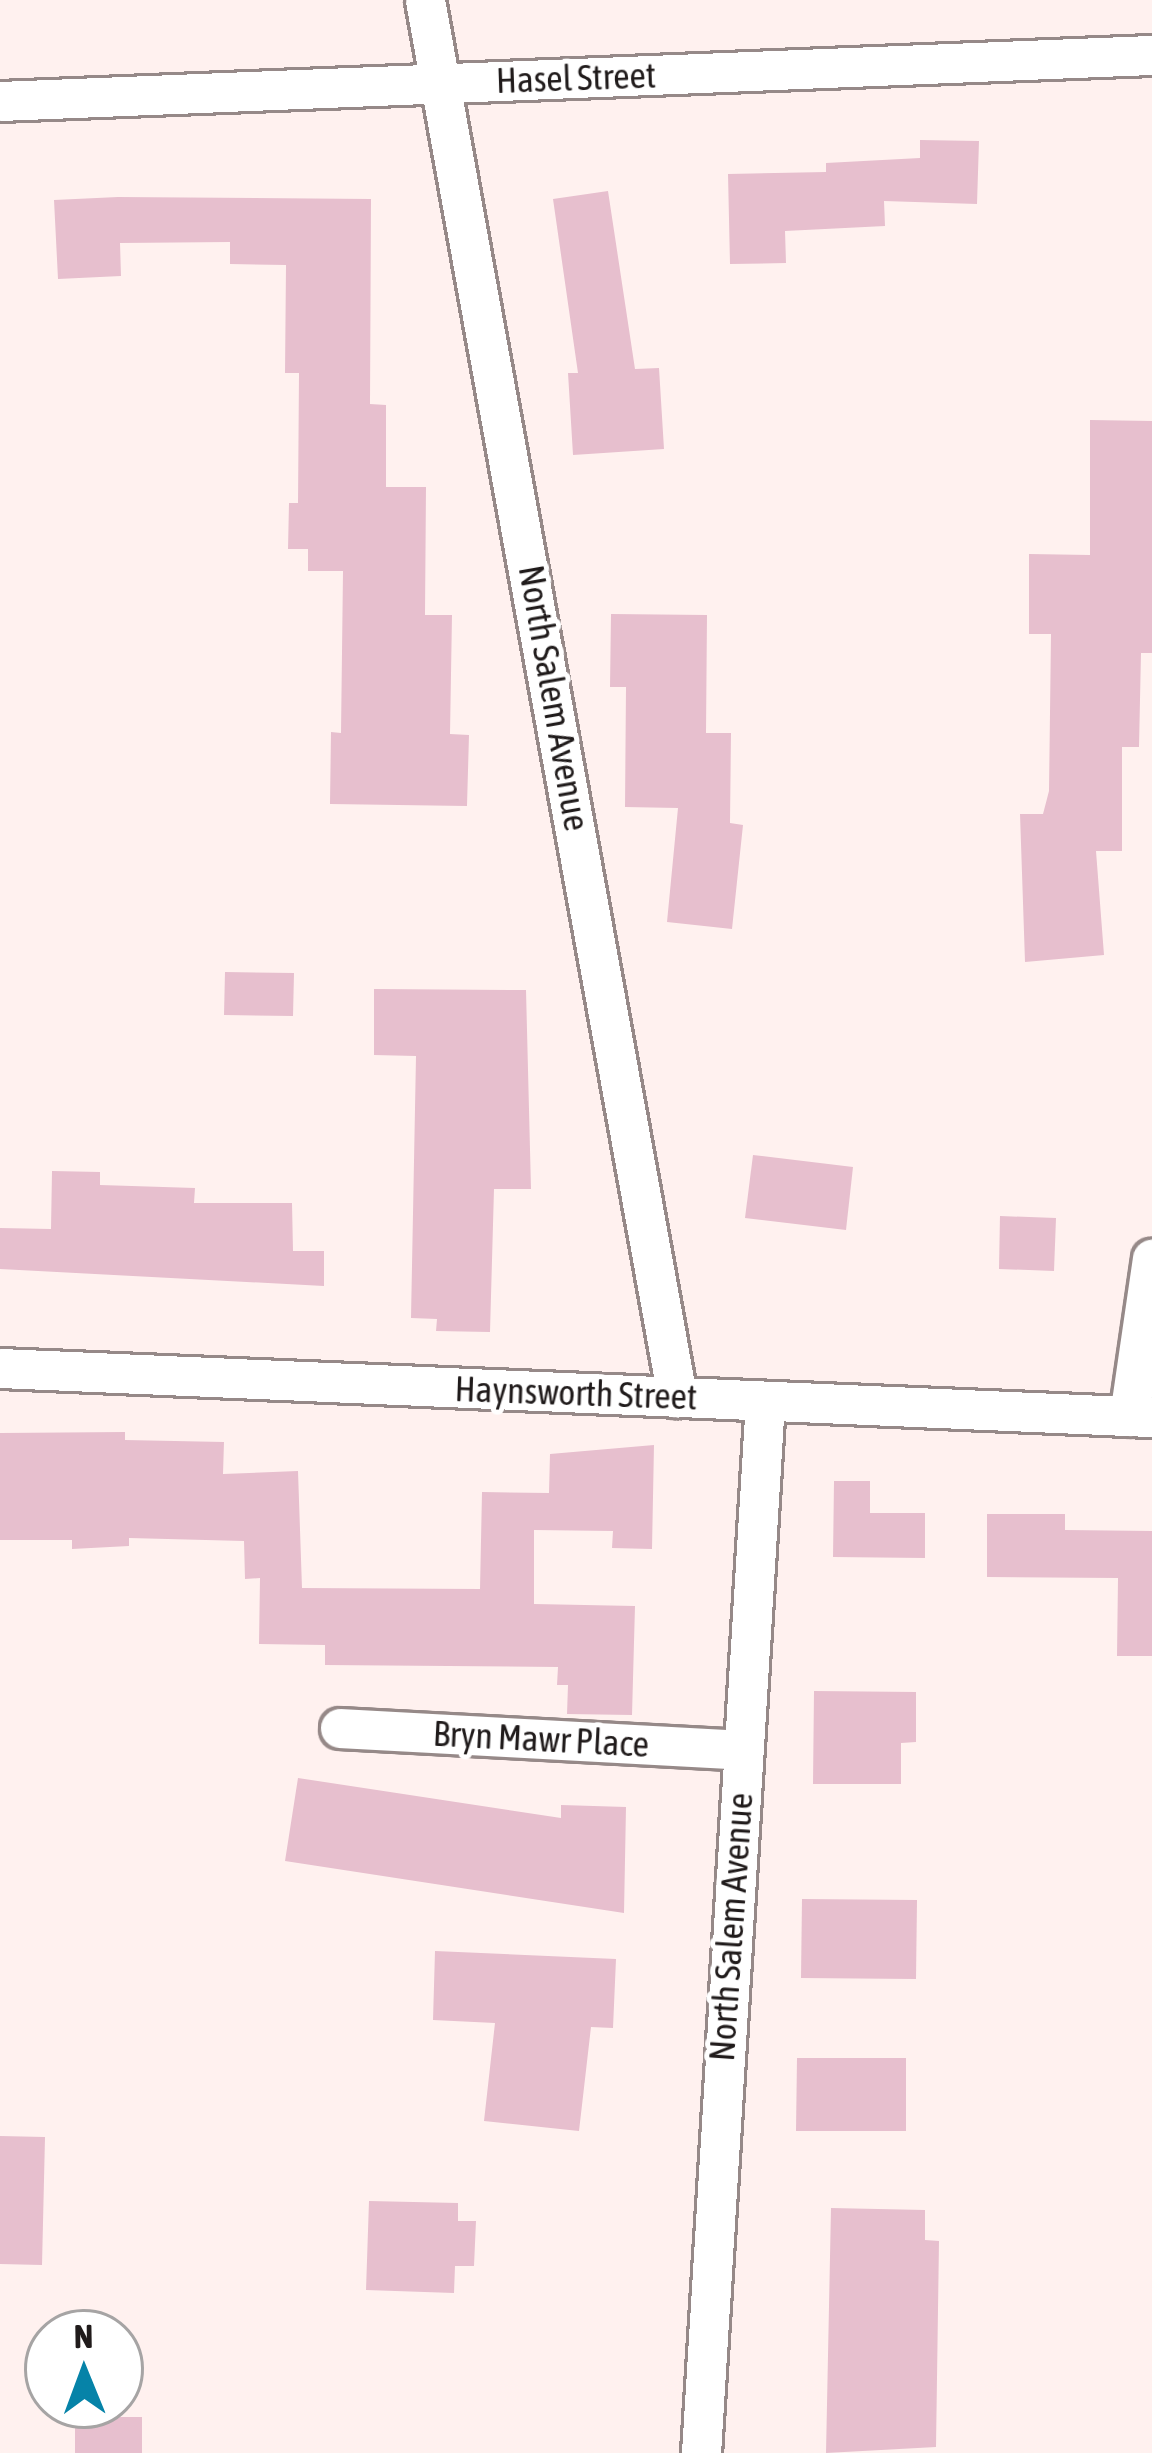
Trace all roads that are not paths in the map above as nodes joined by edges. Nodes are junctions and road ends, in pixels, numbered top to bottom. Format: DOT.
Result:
graph roads {
  1 [pos="424,0"];
  2 [pos="1152,56"];
  3 [pos="441,83"];
  4 [pos="0,101"];
  5 [pos="1152,1259"];
  6 [pos="0,1368"];
  7 [pos="677,1397"];
  8 [pos="765,1401"];
  9 [pos="1140,1417"];
  10 [pos="340,1728"];
  11 [pos="742,1750"];
  12 [pos="700,2453"];
  1 -- 3 [label="street, North Salem Avenue"];
  2 -- 3 [label="street, Hasel Street"];
  3 -- 4 [label="street, Hasel Street"];
  3 -- 7 [label="street, North Salem Avenue"];
  5 -- 9 [label="street"];
  6 -- 7 [label="street, Haynsworth Street"];
  7 -- 8 [label="street, Haynsworth Street"];
  8 -- 9 [label="street, Haynsworth Street"];
  8 -- 11 [label="street, North Salem Avenue"];
  10 -- 11 [label="street, Bryn Mawr Place"];
  11 -- 12 [label="street, North Salem Avenue"];
}
